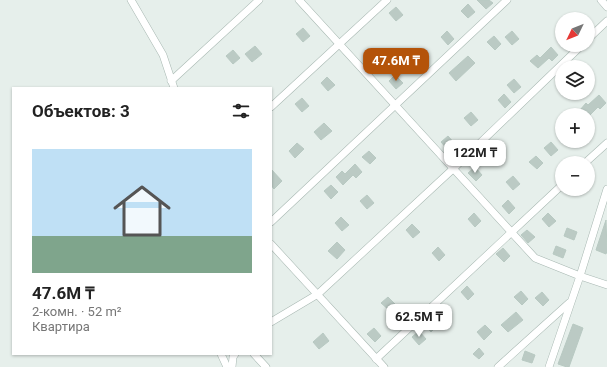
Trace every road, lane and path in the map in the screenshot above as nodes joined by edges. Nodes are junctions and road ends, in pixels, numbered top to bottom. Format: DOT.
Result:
graph roads {
  1 [pos="131,0"];
  2 [pos="259,0"];
  3 [pos="300,0"];
  4 [pos="387,0"];
  5 [pos="507,0"];
  6 [pos="601,0"];
  7 [pos="607,7"];
  8 [pos="607,21"];
  9 [pos="595,32"];
  10 [pos="339,45"];
  11 [pos="575,52"];
  12 [pos="173,85"];
  13 [pos="272,106"];
  14 [pos="395,106"];
  15 [pos="607,142"];
  16 [pos="592,156"];
  17 [pos="454,168"];
  18 [pos="607,189"];
  19 [pos="555,192"];
  20 [pos="272,221"];
  21 [pos="512,232"];
  22 [pos="272,245"];
  23 [pos="580,276"];
  24 [pos="607,285"];
  25 [pos="318,294"];
  26 [pos="571,302"];
  27 [pos="272,321"];
  28 [pos="221,355"];
  29 [pos="234,355"];
  30 [pos="255,355"];
  31 [pos="376,360"];
  32 [pos="227,367"];
  33 [pos="232,367"];
  34 [pos="266,367"];
  35 [pos="384,367"];
  36 [pos="498,367"];
  37 [pos="549,367"];
  1 -- 12 [label="street"];
  2 -- 12 [label="street"];
  3 -- 10 [label="street"];
  4 -- 10 [label="street"];
  5 -- 14 [label="street"];
  6 -- 7 [label="street"];
  8 -- 9 [label="street"];
  10 -- 13 [label="street"];
  10 -- 14 [label="street"];
  11 -- 17 [label="street"];
  14 -- 17 [label="street"];
  14 -- 20 [label="street"];
  15 -- 16 [label="street"];
  17 -- 21 [label="street"];
  17 -- 25 [label="street"];
  18 -- 23 [label="street"];
  19 -- 21 [label="street"];
  21 -- 23 [label="street"];
  21 -- 31 [label="street"];
  22 -- 25 [label="street"];
  23 -- 24 [label="street"];
  23 -- 26 [label="street"];
  25 -- 27 [label="street"];
  25 -- 31 [label="street"];
  26 -- 36 [label="street"];
  26 -- 37 [label="street"];
  28 -- 32 [label="street"];
  29 -- 33 [label="street"];
  30 -- 34 [label="street"];
  31 -- 35 [label="street"];
}
